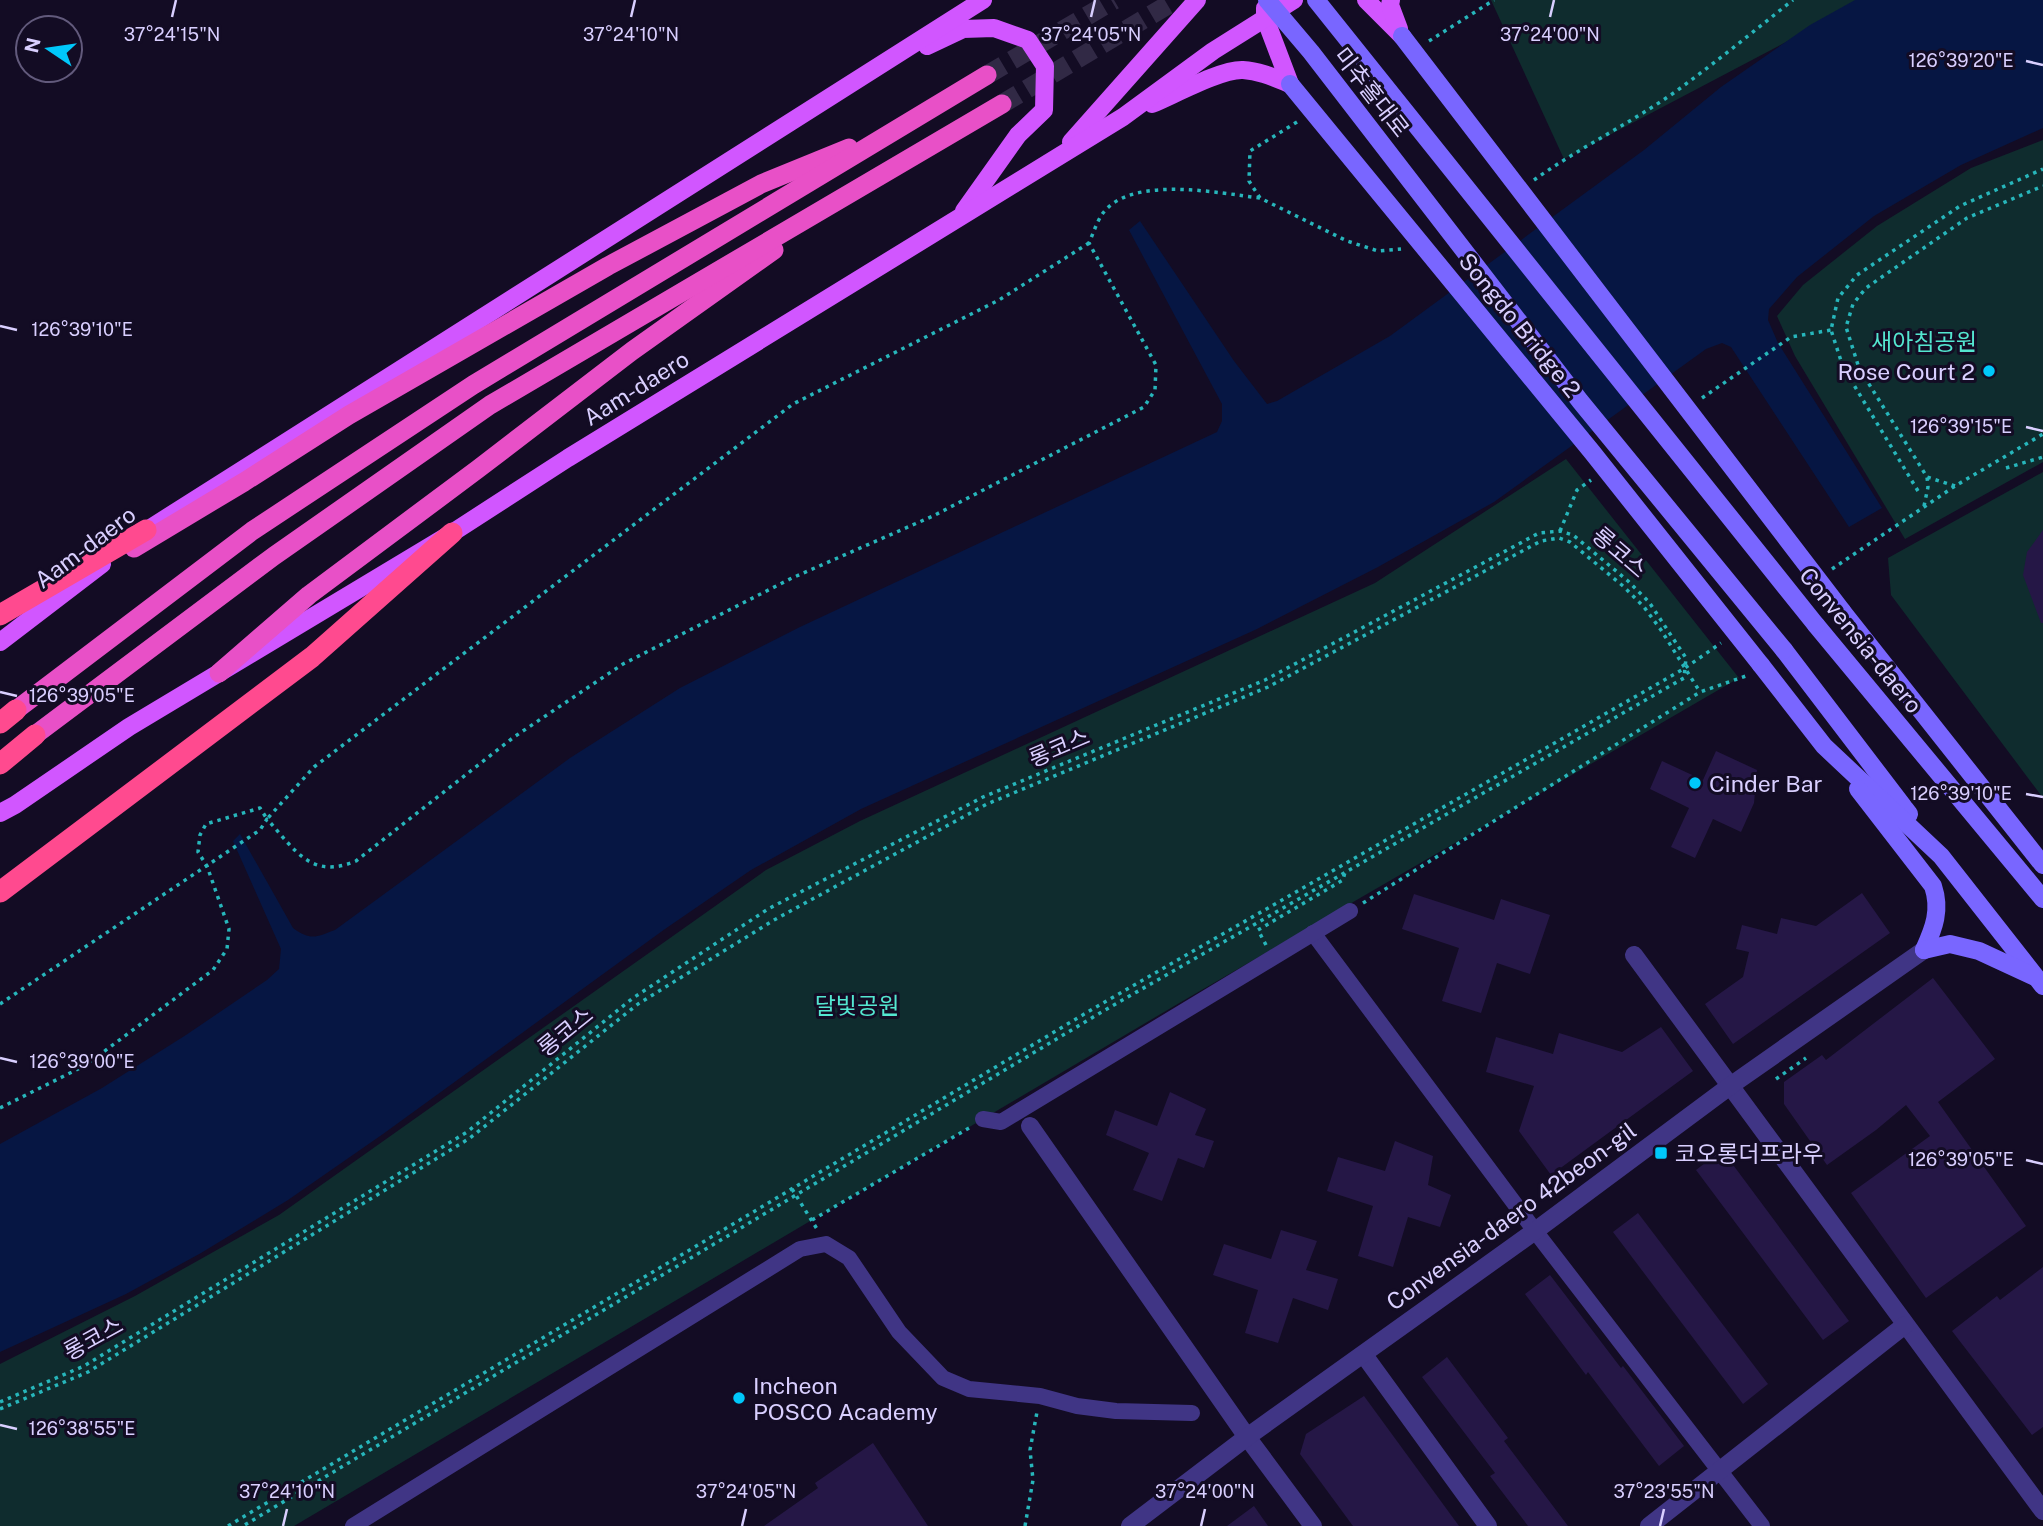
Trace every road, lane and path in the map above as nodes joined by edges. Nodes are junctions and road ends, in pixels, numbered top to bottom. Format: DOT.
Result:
graph roads {
  1 [pos="983,0"];
  2 [pos="1198,0"];
  3 [pos="1266,0"];
  4 [pos="1294,0"];
  5 [pos="1316,0"];
  6 [pos="1366,0"];
  7 [pos="1391,0"];
  8 [pos="1265,18"];
  9 [pos="1402,36"];
  10 [pos="907,48"];
  11 [pos="987,75"];
  12 [pos="1290,84"];
  13 [pos="1002,104"];
  14 [pos="1123,117"];
  15 [pos="908,123"];
  16 [pos="1057,158"];
  17 [pos="2043,169"];
  18 [pos="875,178"];
  19 [pos="2043,186"];
  20 [pos="1466,188"];
  21 [pos="1260,198"];
  22 [pos="1437,215"];
  23 [pos="960,217"];
  24 [pos="1089,243"];
  25 [pos="1831,330"];
  26 [pos="1735,373"];
  27 [pos="1643,409"];
  28 [pos="2043,434"];
  29 [pos="2043,457"];
  30 [pos="2006,468"];
  31 [pos="1927,477"];
  32 [pos="1955,486"];
  33 [pos="1918,491"];
  34 [pos="1924,507"];
  35 [pos="146,530"];
  36 [pos="452,533"];
  37 [pos="93,572"];
  38 [pos="1822,576"];
  39 [pos="0,615"];
  40 [pos="1730,637"];
  41 [pos="0,642"];
  42 [pos="1685,668"];
  43 [pos="219,673"];
  44 [pos="1746,676"];
  45 [pos="1700,692"];
  46 [pos="8,717"];
  47 [pos="35,736"];
  48 [pos="1824,746"];
  49 [pos="0,764"];
  50 [pos="0,813"];
  51 [pos="267,819"];
  52 [pos="1941,856"];
  53 [pos="2043,865"];
  54 [pos="207,866"];
  55 [pos="1345,872"];
  56 [pos="0,892"];
  57 [pos="2043,899"];
  58 [pos="1350,911"];
  59 [pos="1313,933"];
  60 [pos="1276,941"];
  61 [pos="1924,950"];
  62 [pos="1634,955"];
  63 [pos="2039,982"];
  64 [pos="0,1004"];
  65 [pos="1730,1086"];
  66 [pos="0,1108"];
  67 [pos="983,1119"];
  68 [pos="1030,1126"];
  69 [pos="792,1189"];
  70 [pos="812,1220"];
  71 [pos="1535,1231"];
  72 [pos="826,1244"];
  73 [pos="1905,1325"];
  74 [pos="1364,1355"];
  75 [pos="0,1402"];
  76 [pos="0,1409"];
  77 [pos="1192,1413"];
  78 [pos="1032,1434"];
  79 [pos="1247,1437"];
  80 [pos="1720,1471"];
  81 [pos="2043,1511"];
  82 [pos="228,1526"];
  83 [pos="243,1526"];
  84 [pos="353,1526"];
  85 [pos="1025,1526"];
  86 [pos="1130,1526"];
  87 [pos="1313,1526"];
  88 [pos="1488,1526"];
  89 [pos="1649,1526"];
  90 [pos="1762,1526"];
  1 -- 10 [label="main road, Aam-daero"];
  2 -- 16 [label="main road"];
  3 -- 8 [label="main road"];
  3 -- 22 [label="main road, 미추홀대로, bridge"];
  4 -- 8 [label="main road, Aam-daero"];
  5 -- 20 [label="main road, 미추홀대로, bridge"];
  6 -- 9 [label="main road"];
  7 -- 9 [label="main road"];
  8 -- 12 [label="main road"];
  8 -- 14 [label="main road, Aam-daero"];
  9 -- 53 [label="main road, Convensia-daero, bridge"];
  10 -- 23 [label="main road"];
  10 -- 35 [label="main road, Aam-daero"];
  11 -- 15 [label="highway"];
  12 -- 14 [label="main road"];
  12 -- 48 [label="main road, Songdo Bridge 2, bridge"];
  13 -- 18 [label="highway"];
  14 -- 16 [label="main road, Aam-daero"];
  15 -- 37 [label="highway"];
  15 -- 46 [label="highway"];
  16 -- 23 [label="main road, Aam-daero"];
  17 -- 25 [label="path"];
  18 -- 43 [label="highway"];
  18 -- 47 [label="highway"];
  19 -- 31 [label="path"];
  20 -- 27 [label="main road, Songdo Bridge 2, bridge"];
  21 -- 24 [label="path"];
  22 -- 52 [label="main road, Songdo Bridge 2, bridge"];
  23 -- 36 [label="main road, Aam-daero"];
  24 -- 51 [label="path"];
  24 -- 51 [label="path"];
  25 -- 26 [label="path"];
  25 -- 33 [label="path"];
  27 -- 57 [label="main road, Convensia-daero, bridge"];
  28 -- 32 [label="path"];
  29 -- 30 [label="path"];
  31 -- 32 [label="path"];
  31 -- 34 [label="path"];
  32 -- 34 [label="path"];
  34 -- 38 [label="path"];
  35 -- 37 [label="main road, Aam-daero"];
  35 -- 39 [label="highway"];
  36 -- 43 [label="main road, Aam-daero"];
  36 -- 56 [label="highway"];
  37 -- 41 [label="main road, Aam-daero"];
  40 -- 42 [label="path"];
  42 -- 45 [label="path"];
  42 -- 55 [label="path"];
  42 -- 69 [label="path"];
  42 -- 75 [label="path, 롱코스"];
  42 -- 76 [label="path"];
  43 -- 50 [label="main road, Aam-daero"];
  44 -- 45 [label="path"];
  45 -- 58 [label="path"];
  47 -- 49 [label="highway"];
  48 -- 52 [label="main road"];
  48 -- 61 [label="main road"];
  51 -- 54 [label="path"];
  51 -- 54 [label="path"];
  52 -- 63 [label="main road"];
  54 -- 64 [label="path"];
  54 -- 66 [label="path"];
  55 -- 60 [label="path"];
  55 -- 83 [label="path"];
  58 -- 59 [label="street"];
  59 -- 67 [label="street"];
  59 -- 71 [label="street"];
  61 -- 63 [label="main road"];
  61 -- 65 [label="street, Convensia-daero 42beon-gil"];
  62 -- 65 [label="street"];
  65 -- 71 [label="street, Convensia-daero 42beon-gil"];
  65 -- 73 [label="street"];
  67 -- 70 [label="path"];
  68 -- 79 [label="street"];
  69 -- 70 [label="path"];
  69 -- 82 [label="path"];
  70 -- 72 [label="path"];
  71 -- 74 [label="street, Convensia-daero 42beon-gil"];
  71 -- 80 [label="street"];
  72 -- 77 [label="street"];
  72 -- 84 [label="street"];
  73 -- 80 [label="street"];
  73 -- 81 [label="street"];
  74 -- 79 [label="street, Convensia-daero 42beon-gil"];
  74 -- 88 [label="street"];
  78 -- 85 [label="path"];
  79 -- 86 [label="street, Convensia-daero 42beon-gil"];
  79 -- 87 [label="street"];
  80 -- 89 [label="street"];
  80 -- 90 [label="street"];
}
